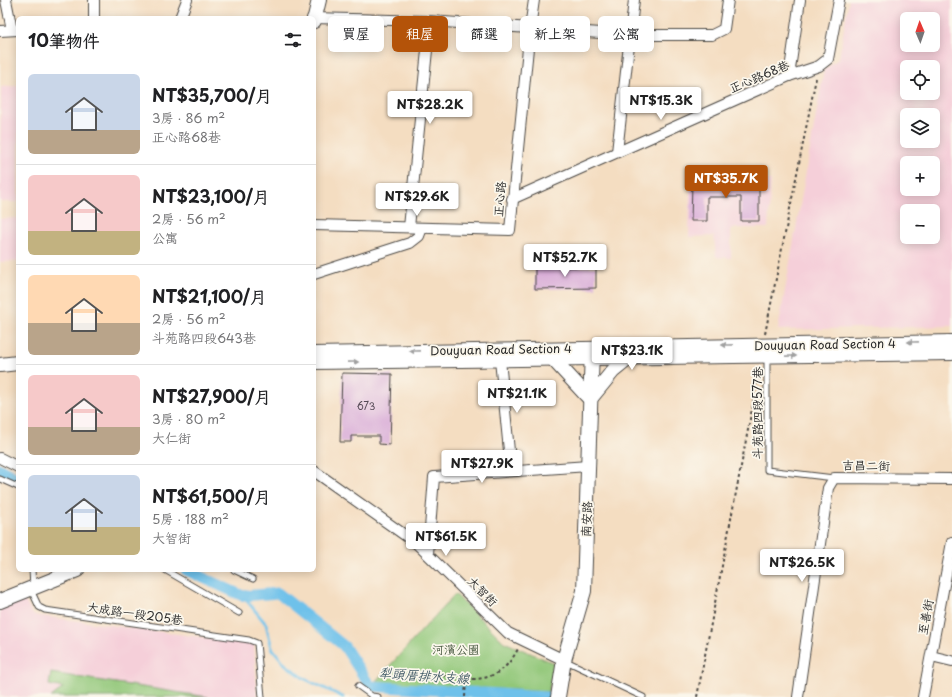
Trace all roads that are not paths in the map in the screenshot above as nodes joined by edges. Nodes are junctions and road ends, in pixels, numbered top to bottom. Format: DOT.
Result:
graph roads {
  1 [pos="6,0"];
  2 [pos="94,0"];
  3 [pos="187,0"];
  4 [pos="319,0"];
  5 [pos="534,0"];
  6 [pos="634,0"];
  7 [pos="728,0"];
  8 [pos="800,0"];
  9 [pos="840,0"];
  10 [pos="94,16"];
  11 [pos="181,16"];
  12 [pos="315,16"];
  13 [pos="532,16"];
  14 [pos="632,16"];
  15 [pos="316,19"];
  16 [pos="392,20"];
  17 [pos="448,22"];
  18 [pos="520,27"];
  19 [pos="15,30"];
  20 [pos="0,31"];
  21 [pos="654,35"];
  22 [pos="427,52"];
  23 [pos="527,52"];
  24 [pos="627,52"];
  25 [pos="789,76"];
  26 [pos="617,152"];
  27 [pos="512,199"];
  28 [pos="316,225"];
  29 [pos="409,227"];
  30 [pos="422,228"];
  31 [pos="316,273"];
  32 [pos="952,342"];
  33 [pos="764,352"];
  34 [pos="592,353"];
  35 [pos="952,353"];
  36 [pos="316,354"];
  37 [pos="629,358"];
  38 [pos="553,359"];
  39 [pos="500,360"];
  40 [pos="316,362"];
  41 [pos="16,363"];
  42 [pos="0,365"];
  43 [pos="590,399"];
  44 [pos="0,458"];
  45 [pos="16,466"];
  46 [pos="588,466"];
  47 [pos="511,471"];
  48 [pos="316,472"];
  49 [pos="834,478"];
  50 [pos="952,479"];
  51 [pos="1,480"];
  52 [pos="16,486"];
  53 [pos="952,542"];
  54 [pos="428,554"];
  55 [pos="950,561"];
  56 [pos="32,572"];
  57 [pos="72,572"];
  58 [pos="168,572"];
  59 [pos="238,572"];
  60 [pos="253,579"];
  61 [pos="32,589"];
  62 [pos="0,601"];
  63 [pos="239,613"];
  64 [pos="931,656"];
  65 [pos="564,660"];
  66 [pos="952,661"];
  67 [pos="358,686"];
  68 [pos="559,692"];
  69 [pos="262,697"];
  70 [pos="378,697"];
  71 [pos="643,697"];
  72 [pos="798,697"];
  73 [pos="923,697"];
  1 -- 19 [label="street"];
  2 -- 10 [label="street"];
  3 -- 11 [label="street"];
  4 -- 12 [label="main road"];
  5 -- 13 [label="street, 正心路"];
  6 -- 14 [label="street"];
  7 -- 21 [label="street"];
  8 -- 25 [label="street"];
  9 -- 25 [label="street, 正心路68巷"];
  15 -- 16 [label="street"];
  17 -- 18 [label="street"];
  19 -- 20 [label="street"];
  22 -- 29 [label="street"];
  23 -- 27 [label="street, 正心路"];
  24 -- 26 [label="street"];
  25 -- 26 [label="street, 正心路68巷"];
  26 -- 27 [label="street, 正心路68巷"];
  27 -- 30 [label="street, 正心路"];
  28 -- 29 [label="street, 正心路"];
  29 -- 30 [label="street, 正心路"];
  30 -- 31 [label="street"];
  32 -- 33 [label="main road, Douyuan Road Section 4, one-way"];
  33 -- 34 [label="main road, Douyuan Road Section 4, one-way"];
  33 -- 35 [label="main road, Douyuan Road Section 4, one-way"];
  33 -- 37 [label="main road, Douyuan Road Section 4"];
  33 -- 49 [label="lane, 斗苑路四段577巷"];
  34 -- 36 [label="main road, Douyuan Road Section 4, one-way"];
  34 -- 37 [label="main road, Douyuan Road Section 4"];
  34 -- 38 [label="main road, Douyuan Road Section 4"];
  34 -- 43 [label="main road, 南安路"];
  37 -- 43 [label="main road"];
  38 -- 39 [label="main road, Douyuan Road Section 4"];
  38 -- 43 [label="main road"];
  40 -- 39 [label="main road, Douyuan Road Section 4, one-way"];
  39 -- 47 [label="street"];
  41 -- 42 [label="main road"];
  43 -- 46 [label="main road, 南安路"];
  44 -- 45 [label="street"];
  46 -- 47 [label="street"];
  46 -- 65 [label="main road, 南安路"];
  47 -- 54 [label="street"];
  48 -- 54 [label="street, 大智街"];
  49 -- 50 [label="street, 吉昌二街"];
  49 -- 72 [label="street, 吉昌二街"];
  51 -- 52 [label="lane"];
  53 -- 55 [label="street, 至善街"];
  54 -- 65 [label="street, 大智街"];
  55 -- 64 [label="street, 至善街"];
  56 -- 61 [label="lane"];
  57 -- 61 [label="main road"];
  58 -- 63 [label="lane"];
  59 -- 60 [label="lane"];
  61 -- 62 [label="main road"];
  61 -- 69 [label="lane, 大成路一段205巷"];
  64 -- 66 [label="street"];
  64 -- 73 [label="street, 至善街"];
  65 -- 68 [label="main road, 南安路"];
  65 -- 71 [label="lane"];
  67 -- 70 [label="lane"];
}
